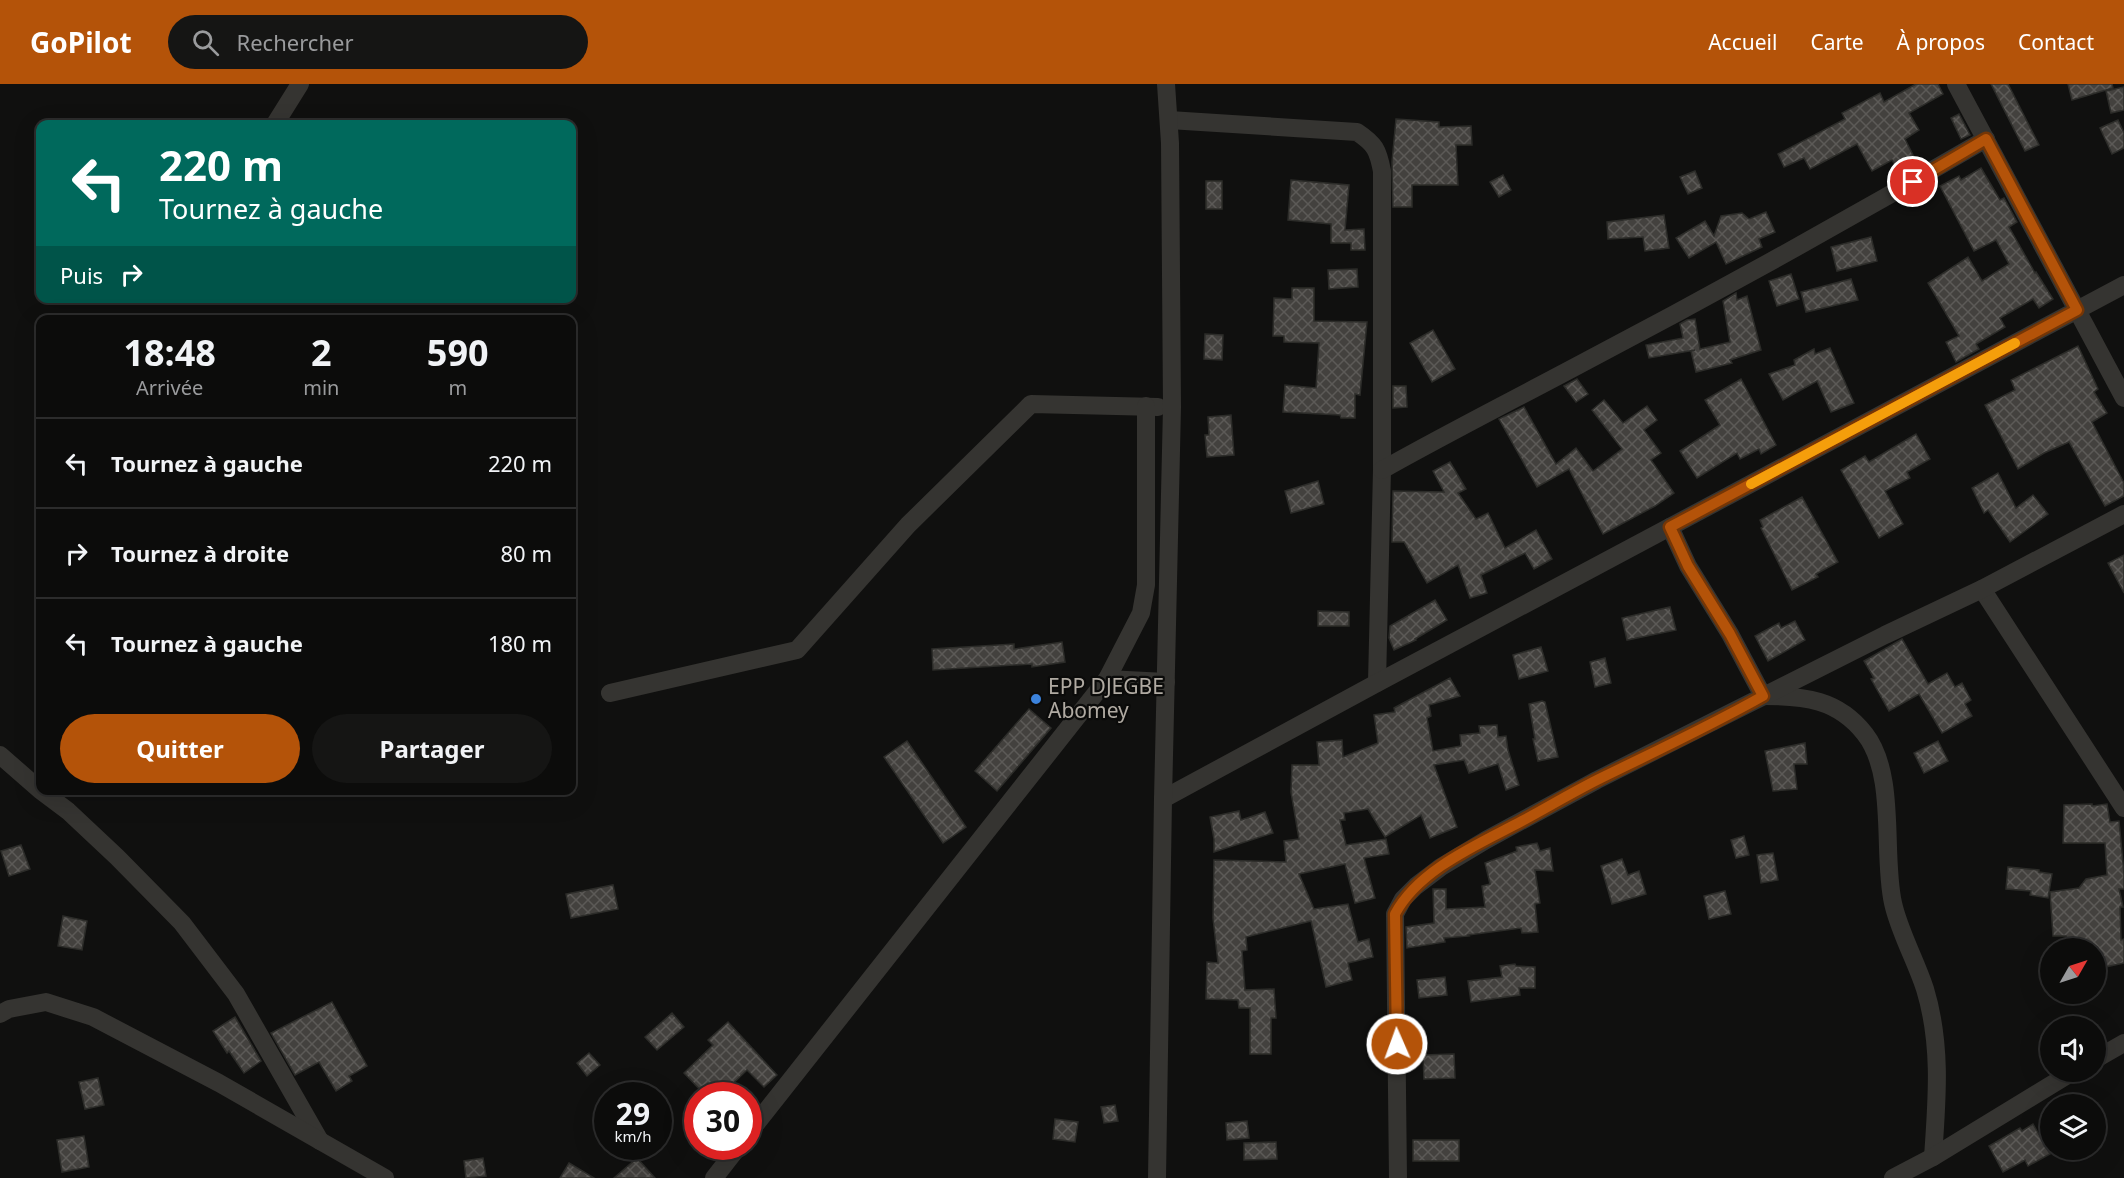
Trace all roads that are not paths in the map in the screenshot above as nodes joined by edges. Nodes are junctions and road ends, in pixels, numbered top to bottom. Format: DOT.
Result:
graph roads {
  1 [pos="300,84"];
  2 [pos="1166,84"];
  3 [pos="1956,84"];
  4 [pos="278,120"];
  5 [pos="1169,120"];
  6 [pos="1986,139"];
  7 [pos="2124,285"];
  8 [pos="2077,310"];
  9 [pos="2124,398"];
  10 [pos="1146,406"];
  11 [pos="1172,407"];
  12 [pos="1382,470"];
  13 [pos="2124,514"];
  14 [pos="1670,527"];
  15 [pos="1982,589"];
  16 [pos="1107,679"];
  17 [pos="1166,682"];
  18 [pos="1377,683"];
  19 [pos="610,693"];
  20 [pos="1763,696"];
  21 [pos="0,755"];
  22 [pos="36,786"];
  23 [pos="47,795"];
  24 [pos="1163,800"];
  25 [pos="2124,808"];
  26 [pos="0,1014"];
  27 [pos="2124,1043"];
  28 [pos="2106,1053"];
  29 [pos="2056,1082"];
  30 [pos="762,1116"];
  31 [pos="320,1141"];
  32 [pos="1933,1157"];
  33 [pos="728,1160"];
  34 [pos="1905,1176"];
  35 [pos="385,1178"];
  36 [pos="714,1178"];
  37 [pos="1157,1178"];
  38 [pos="1398,1178"];
  1 -- 4 [label="street"];
  2 -- 5 [label="street"];
  3 -- 6 [label="street"];
  5 -- 11 [label="street"];
  5 -- 12 [label="street"];
  6 -- 8 [label="street"];
  6 -- 12 [label="street"];
  7 -- 8 [label="street"];
  8 -- 9 [label="street"];
  8 -- 14 [label="street"];
  10 -- 11 [label="street"];
  10 -- 16 [label="street"];
  10 -- 19 [label="street"];
  11 -- 17 [label="street"];
  12 -- 18 [label="street"];
  13 -- 15 [label="street"];
  14 -- 18 [label="street"];
  14 -- 20 [label="street"];
  15 -- 20 [label="street"];
  15 -- 25 [label="street"];
  16 -- 17 [label="street"];
  16 -- 30 [label="street"];
  17 -- 24 [label="street"];
  18 -- 24 [label="street"];
  20 -- 32 [label="street"];
  20 -- 38 [label="street"];
  21 -- 22 [label="street"];
  23 -- 31 [label="street"];
  24 -- 37 [label="street"];
  26 -- 31 [label="street"];
  27 -- 28 [label="street"];
  29 -- 32 [label="street"];
  31 -- 35 [label="street"];
  32 -- 34 [label="street"];
  33 -- 36 [label="street"];
}
